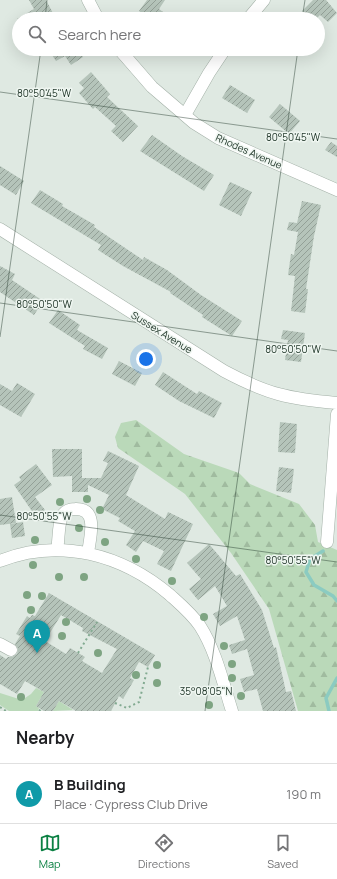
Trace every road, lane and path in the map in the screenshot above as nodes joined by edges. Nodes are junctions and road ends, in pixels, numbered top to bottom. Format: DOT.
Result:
graph roads {
  1 [pos="88,0"];
  2 [pos="264,0"];
  3 [pos="94,12"];
  4 [pos="254,12"];
  5 [pos="125,56"];
  6 [pos="220,56"];
  7 [pos="185,114"];
  8 [pos="337,190"];
  9 [pos="0,229"];
  10 [pos="337,403"];
  11 [pos="337,414"];
  12 [pos="327,542"];
  13 [pos="57,550"];
  14 [pos="88,553"];
  15 [pos="0,561"];
  16 [pos="97,622"];
  17 [pos="0,644"];
  18 [pos="11,650"];
  19 [pos="78,653"];
  20 [pos="148,667"];
  21 [pos="115,703"];
  22 [pos="0,707"];
  23 [pos="131,707"];
  24 [pos="132,710"];
  25 [pos="2,711"];
  26 [pos="6,711"];
  27 [pos="232,711"];
  1 -- 3 [label="street"];
  2 -- 4 [label="street"];
  5 -- 7 [label="street, Rhodes Avenue"];
  6 -- 7 [label="street"];
  7 -- 8 [label="street, Rhodes Avenue"];
  9 -- 10 [label="street, Sussex Avenue"];
  11 -- 12 [label="street"];
  13 -- 14 [label="street"];
  13 -- 14 [label="street"];
  13 -- 15 [label="street"];
  14 -- 27 [label="street"];
  16 -- 19 [label="path"];
  17 -- 18 [label="street"];
  20 -- 23 [label="path"];
  21 -- 23 [label="path"];
  22 -- 25 [label="path"];
  22 -- 26 [label="path"];
  23 -- 24 [label="path"];
}
